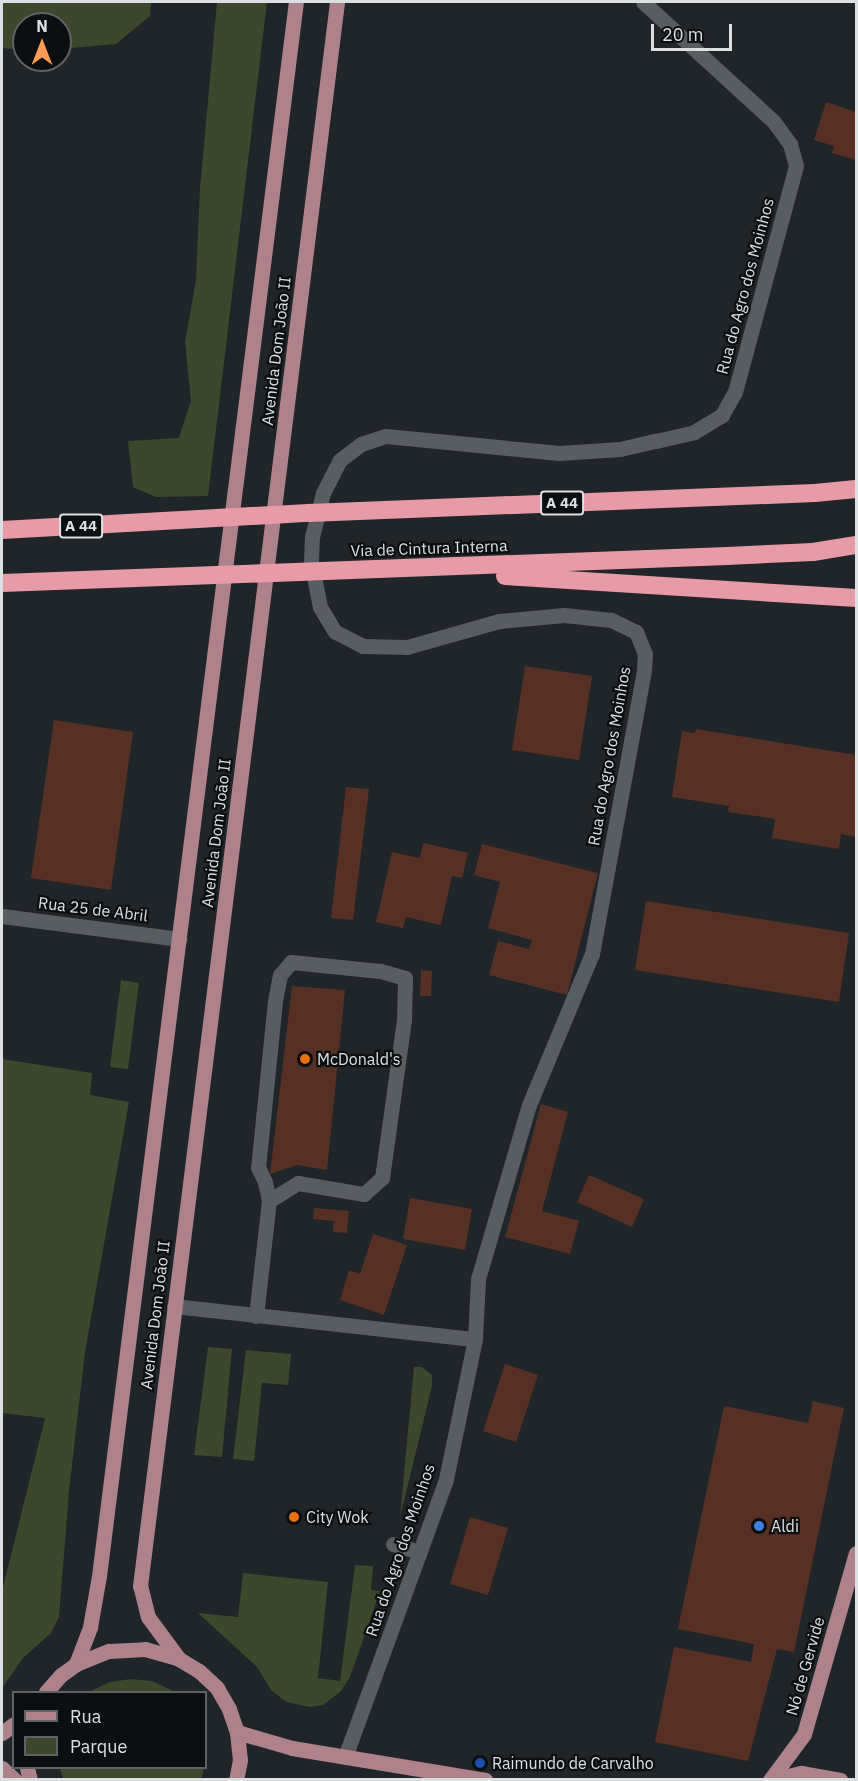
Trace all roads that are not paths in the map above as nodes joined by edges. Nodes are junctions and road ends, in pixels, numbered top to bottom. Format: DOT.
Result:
graph roads {
  1 [pos="296,2"];
  2 [pos="337,2"];
  3 [pos="643,2"];
  4 [pos="856,482"];
  5 [pos="856,489"];
  6 [pos="815,493"];
  7 [pos="2,530"];
  8 [pos="856,545"];
  9 [pos="438,568"];
  10 [pos="2,583"];
  11 [pos="856,598"];
  12 [pos="2,916"];
  13 [pos="180,939"];
  14 [pos="269,1201"];
  15 [pos="174,1306"];
  16 [pos="256,1316"];
  17 [pos="475,1339"];
  18 [pos="393,1544"];
  19 [pos="420,1552"];
  20 [pos="856,1553"];
  21 [pos="179,1659"];
  22 [pos="76,1664"];
  23 [pos="47,1691"];
  24 [pos="237,1732"];
  25 [pos="345,1757"];
  26 [pos="2,1768"];
  27 [pos="15,1779"];
  28 [pos="236,1779"];
  29 [pos="484,1779"];
  30 [pos="771,1779"];
  31 [pos="840,1779"];
  1 -- 13 [label="main road, Avenida Dom João II"];
  2 -- 15 [label="main road, Avenida Dom João II"];
  3 -- 17 [label="street, Rua do Agro dos Moinhos"];
  4 -- 6 [label="highway"];
  5 -- 6 [label="highway, A 44"];
  6 -- 7 [label="highway, A 44"];
  8 -- 9 [label="highway, Via de Cintura Interna"];
  9 -- 10 [label="highway, Via de Cintura Interna"];
  9 -- 11 [label="highway"];
  12 -- 13 [label="street, Rua 25 de Abril"];
  13 -- 22 [label="main road, Avenida Dom João II"];
  14 -- 14 [label="street"];
  14 -- 16 [label="street"];
  15 -- 16 [label="street"];
  15 -- 21 [label="main road, Avenida Dom João II"];
  16 -- 17 [label="street"];
  17 -- 19 [label="street, Rua do Agro dos Moinhos"];
  18 -- 19 [label="street"];
  19 -- 25 [label="street, Rua do Agro dos Moinhos"];
  20 -- 30 [label="main road, Nó de Gervide"];
  21 -- 22 [label="main road"];
  21 -- 24 [label="main road"];
  22 -- 23 [label="main road"];
  24 -- 25 [label="main road"];
  24 -- 28 [label="main road"];
  25 -- 29 [label="main road"];
  26 -- 27 [label="main road"];
  30 -- 31 [label="main road"];
}
